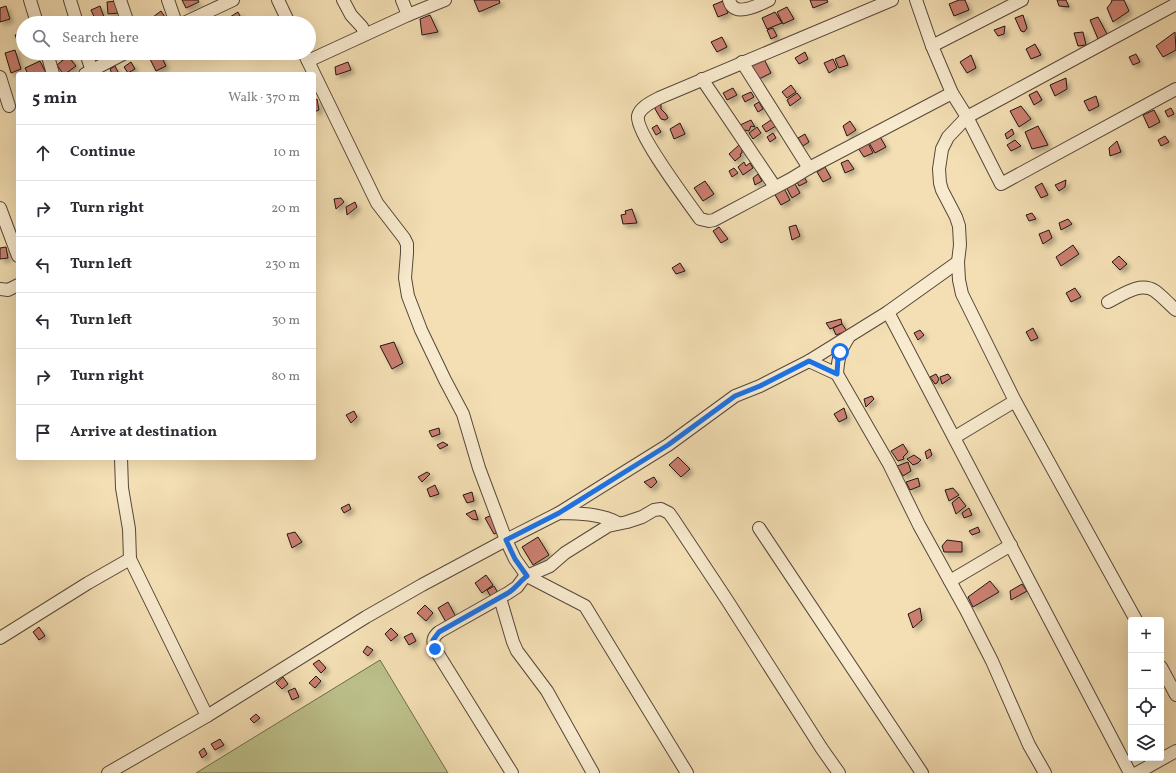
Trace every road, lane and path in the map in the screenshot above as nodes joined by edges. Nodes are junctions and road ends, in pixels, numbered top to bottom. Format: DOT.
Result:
graph roads {
  1 [pos="30,0"];
  2 [pos="70,0"];
  3 [pos="120,0"];
  4 [pos="168,0"];
  5 [pos="233,0"];
  6 [pos="278,0"];
  7 [pos="343,0"];
  8 [pos="402,0"];
  9 [pos="445,0"];
  10 [pos="729,0"];
  11 [pos="769,0"];
  12 [pos="892,0"];
  13 [pos="916,0"];
  14 [pos="1022,0"];
  15 [pos="220,3"];
  16 [pos="1176,4"];
  17 [pos="408,15"];
  18 [pos="35,16"];
  19 [pos="75,16"];
  20 [pos="126,16"];
  21 [pos="174,16"];
  22 [pos="197,16"];
  23 [pos="286,16"];
  24 [pos="365,34"];
  25 [pos="932,46"];
  26 [pos="316,53"];
  27 [pos="49,60"];
  28 [pos="87,60"];
  29 [pos="111,60"];
  30 [pos="307,60"];
  31 [pos="742,62"];
  32 [pos="52,72"];
  33 [pos="88,72"];
  34 [pos="313,72"];
  35 [pos="0,77"];
  36 [pos="316,78"];
  37 [pos="702,79"];
  38 [pos="1176,89"];
  39 [pos="952,93"];
  40 [pos="12,106"];
  41 [pos="967,117"];
  42 [pos="809,168"];
  43 [pos="775,187"];
  44 [pos="0,208"];
  45 [pos="16,251"];
  46 [pos="958,262"];
  47 [pos="16,286"];
  48 [pos="0,289"];
  49 [pos="1108,302"];
  50 [pos="1176,310"];
  51 [pos="888,312"];
  52 [pos="850,336"];
  53 [pos="809,361"];
  54 [pos="837,374"];
  55 [pos="1015,401"];
  56 [pos="955,437"];
  57 [pos="121,460"];
  58 [pos="559,513"];
  59 [pos="618,523"];
  60 [pos="759,528"];
  61 [pos="506,540"];
  62 [pos="1011,545"];
  63 [pos="130,559"];
  64 [pos="527,576"];
  65 [pos="950,581"];
  66 [pos="500,598"];
  67 [pos="1134,617"];
  68 [pos="0,638"];
  69 [pos="1164,673"];
  70 [pos="1176,695"];
  71 [pos="207,716"];
  72 [pos="1176,751"];
  73 [pos="108,773"];
  74 [pos="512,773"];
  75 [pos="593,773"];
  76 [pos="686,773"];
  77 [pos="839,773"];
  78 [pos="922,773"];
  79 [pos="1046,773"];
  80 [pos="1130,773"];
  81 [pos="1137,773"];
  1 -- 18 [label="street"];
  2 -- 19 [label="street"];
  3 -- 20 [label="street"];
  4 -- 21 [label="street"];
  5 -- 15 [label="street"];
  6 -- 23 [label="street"];
  7 -- 24 [label="street"];
  8 -- 17 [label="street"];
  9 -- 17 [label="street"];
  10 -- 11 [label="street"];
  12 -- 31 [label="street"];
  13 -- 25 [label="street"];
  14 -- 25 [label="street"];
  15 -- 22 [label="street"];
  16 -- 41 [label="street"];
  17 -- 24 [label="street"];
  24 -- 26 [label="street"];
  25 -- 39 [label="street"];
  27 -- 32 [label="street"];
  28 -- 33 [label="street"];
  29 -- 33 [label="street"];
  30 -- 34 [label="street"];
  31 -- 37 [label="street"];
  31 -- 42 [label="street"];
  35 -- 40 [label="street"];
  36 -- 61 [label="street"];
  37 -- 43 [label="street"];
  37 -- 43 [label="street"];
  38 -- 41 [label="street"];
  39 -- 41 [label="street"];
  39 -- 42 [label="street"];
  41 -- 46 [label="street"];
  42 -- 43 [label="street"];
  44 -- 45 [label="street"];
  46 -- 51 [label="street"];
  46 -- 55 [label="street"];
  47 -- 48 [label="street"];
  49 -- 50 [label="street"];
  51 -- 52 [label="street"];
  51 -- 56 [label="street"];
  52 -- 53 [label="street"];
  52 -- 54 [label="street"];
  53 -- 54 [label="street"];
  53 -- 58 [label="street"];
  54 -- 65 [label="street"];
  55 -- 56 [label="street"];
  55 -- 67 [label="street"];
  56 -- 62 [label="street"];
  57 -- 63 [label="street"];
  58 -- 59 [label="street"];
  58 -- 61 [label="street"];
  59 -- 64 [label="street"];
  59 -- 77 [label="street"];
  60 -- 78 [label="street"];
  61 -- 64 [label="street"];
  61 -- 71 [label="street"];
  62 -- 65 [label="street"];
  62 -- 80 [label="street"];
  63 -- 68 [label="street"];
  63 -- 71 [label="street"];
  64 -- 66 [label="street"];
  64 -- 76 [label="street"];
  65 -- 79 [label="street"];
  66 -- 74 [label="street"];
  66 -- 75 [label="street"];
  69 -- 70 [label="street"];
  71 -- 73 [label="street"];
  72 -- 81 [label="street"];
}
